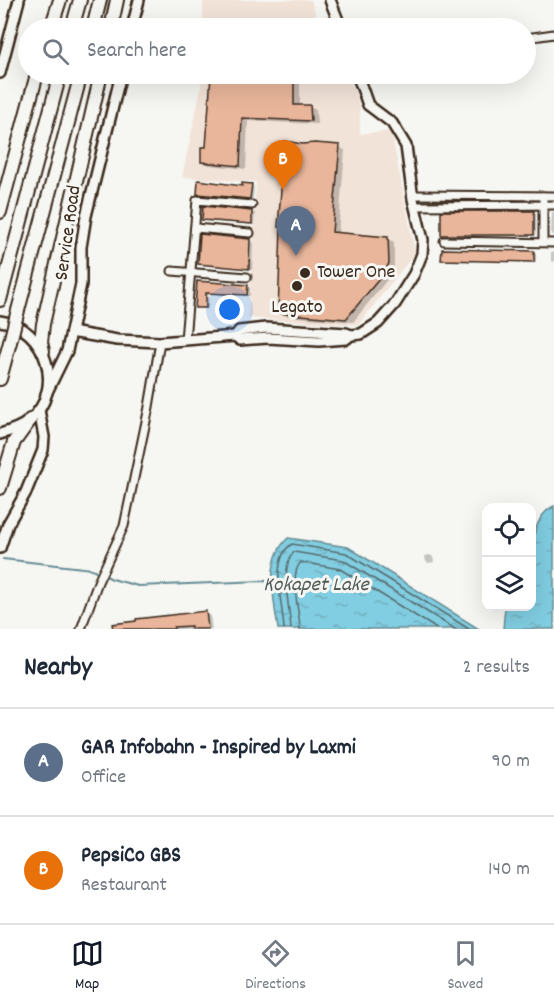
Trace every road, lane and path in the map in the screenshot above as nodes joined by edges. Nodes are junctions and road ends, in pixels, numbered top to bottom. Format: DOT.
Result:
graph roads {
  1 [pos="19,0"];
  2 [pos="60,0"];
  3 [pos="80,0"];
  4 [pos="100,0"];
  5 [pos="117,0"];
  6 [pos="139,0"];
  7 [pos="330,0"];
  8 [pos="54,18"];
  9 [pos="75,18"];
  10 [pos="96,18"];
  11 [pos="113,18"];
  12 [pos="134,18"];
  13 [pos="337,18"];
  14 [pos="554,34"];
  15 [pos="536,36"];
  16 [pos="0,73"];
  17 [pos="34,84"];
  18 [pos="57,84"];
  19 [pos="78,84"];
  20 [pos="98,84"];
  21 [pos="119,84"];
  22 [pos="361,84"];
  23 [pos="413,195"];
  24 [pos="543,196"];
  25 [pos="554,196"];
  26 [pos="252,205"];
  27 [pos="544,205"];
  28 [pos="554,205"];
  29 [pos="415,206"];
  30 [pos="0,212"];
  31 [pos="195,228"];
  32 [pos="250,233"];
  33 [pos="444,241"];
  34 [pos="543,242"];
  35 [pos="554,243"];
  36 [pos="171,271"];
  37 [pos="191,272"];
  38 [pos="247,277"];
  39 [pos="0,300"];
  40 [pos="0,321"];
  41 [pos="71,332"];
  42 [pos="185,340"];
  43 [pos="160,342"];
  44 [pos="43,351"];
  45 [pos="0,379"];
  46 [pos="46,394"];
  47 [pos="39,410"];
  48 [pos="30,420"];
  49 [pos="0,434"];
  50 [pos="0,488"];
  51 [pos="0,548"];
  52 [pos="81,629"];
  1 -- 16 [label="main road"];
  2 -- 8 [label="highway"];
  3 -- 9 [label="highway"];
  4 -- 10 [label="highway"];
  5 -- 11 [label="highway"];
  6 -- 12 [label="main road"];
  7 -- 13 [label="main road"];
  14 -- 15 [label="street"];
  17 -- 30 [label="highway"];
  18 -- 39 [label="highway"];
  19 -- 45 [label="highway, bridge"];
  20 -- 44 [label="highway"];
  21 -- 41 [label="main road, Service Road"];
  22 -- 23 [label="main road"];
  23 -- 24 [label="street"];
  23 -- 29 [label="main road"];
  24 -- 25 [label="street"];
  24 -- 27 [label="street"];
  26 -- 31 [label="street"];
  27 -- 28 [label="street"];
  27 -- 29 [label="street"];
  27 -- 34 [label="street"];
  29 -- 42 [label="main road"];
  31 -- 32 [label="street"];
  31 -- 37 [label="street"];
  33 -- 34 [label="street"];
  34 -- 35 [label="street"];
  36 -- 37 [label="street"];
  37 -- 38 [label="street"];
  37 -- 42 [label="street"];
  40 -- 44 [label="main road"];
  41 -- 43 [label="main road"];
  41 -- 46 [label="main road, Service Road"];
  42 -- 43 [label="main road"];
  43 -- 52 [label="street"];
  44 -- 46 [label="main road"];
  46 -- 47 [label="main road, Service Road"];
  47 -- 48 [label="main road"];
  47 -- 51 [label="main road"];
  48 -- 49 [label="main road"];
  48 -- 50 [label="highway"];
}
